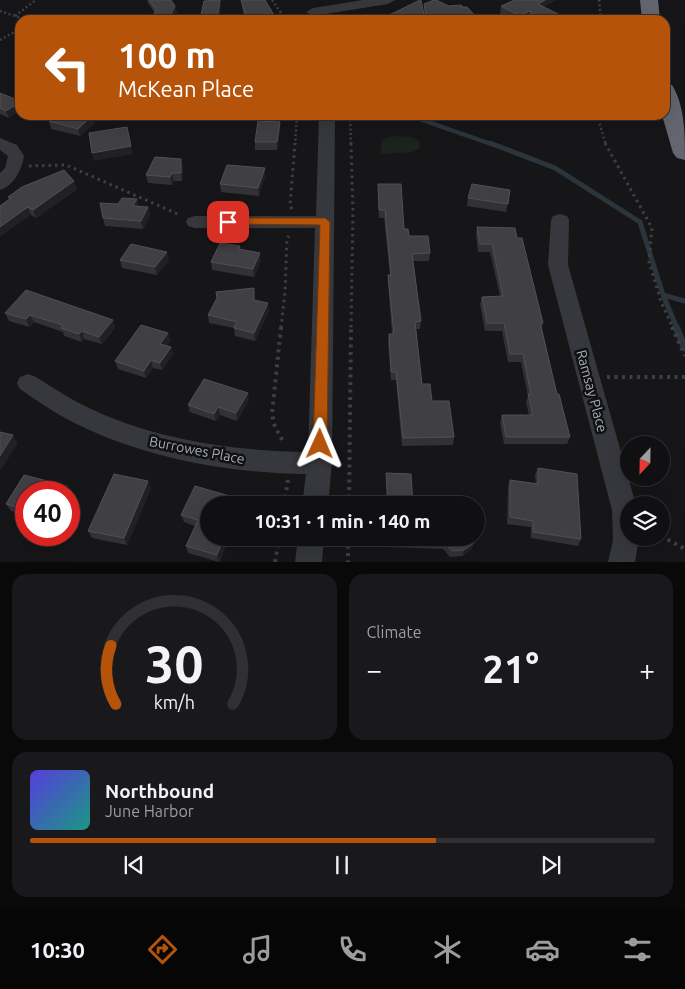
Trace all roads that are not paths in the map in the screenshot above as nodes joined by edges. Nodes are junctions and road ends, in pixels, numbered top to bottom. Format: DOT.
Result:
graph roads {
  1 [pos="303,0"];
  2 [pos="388,0"];
  3 [pos="649,0"];
  4 [pos="314,15"];
  5 [pos="320,15"];
  6 [pos="650,15"];
  7 [pos="670,105"];
  8 [pos="327,120"];
  9 [pos="0,143"];
  10 [pos="685,153"];
  11 [pos="0,184"];
  12 [pos="560,220"];
  13 [pos="195,222"];
  14 [pos="325,222"];
  15 [pos="28,383"];
  16 [pos="320,463"];
  17 [pos="316,496"];
  18 [pos="310,546"];
  19 [pos="308,562"];
  20 [pos="621,562"];
  1 -- 4 [label="street"];
  2 -- 5 [label="street"];
  3 -- 6 [label="highway"];
  7 -- 10 [label="highway"];
  8 -- 14 [label="street"];
  9 -- 11 [label="street"];
  12 -- 20 [label="street, Ramsay Place"];
  13 -- 14 [label="street"];
  14 -- 16 [label="street"];
  15 -- 16 [label="street, Burrowes Place"];
  16 -- 17 [label="street"];
  18 -- 19 [label="street"];
}
